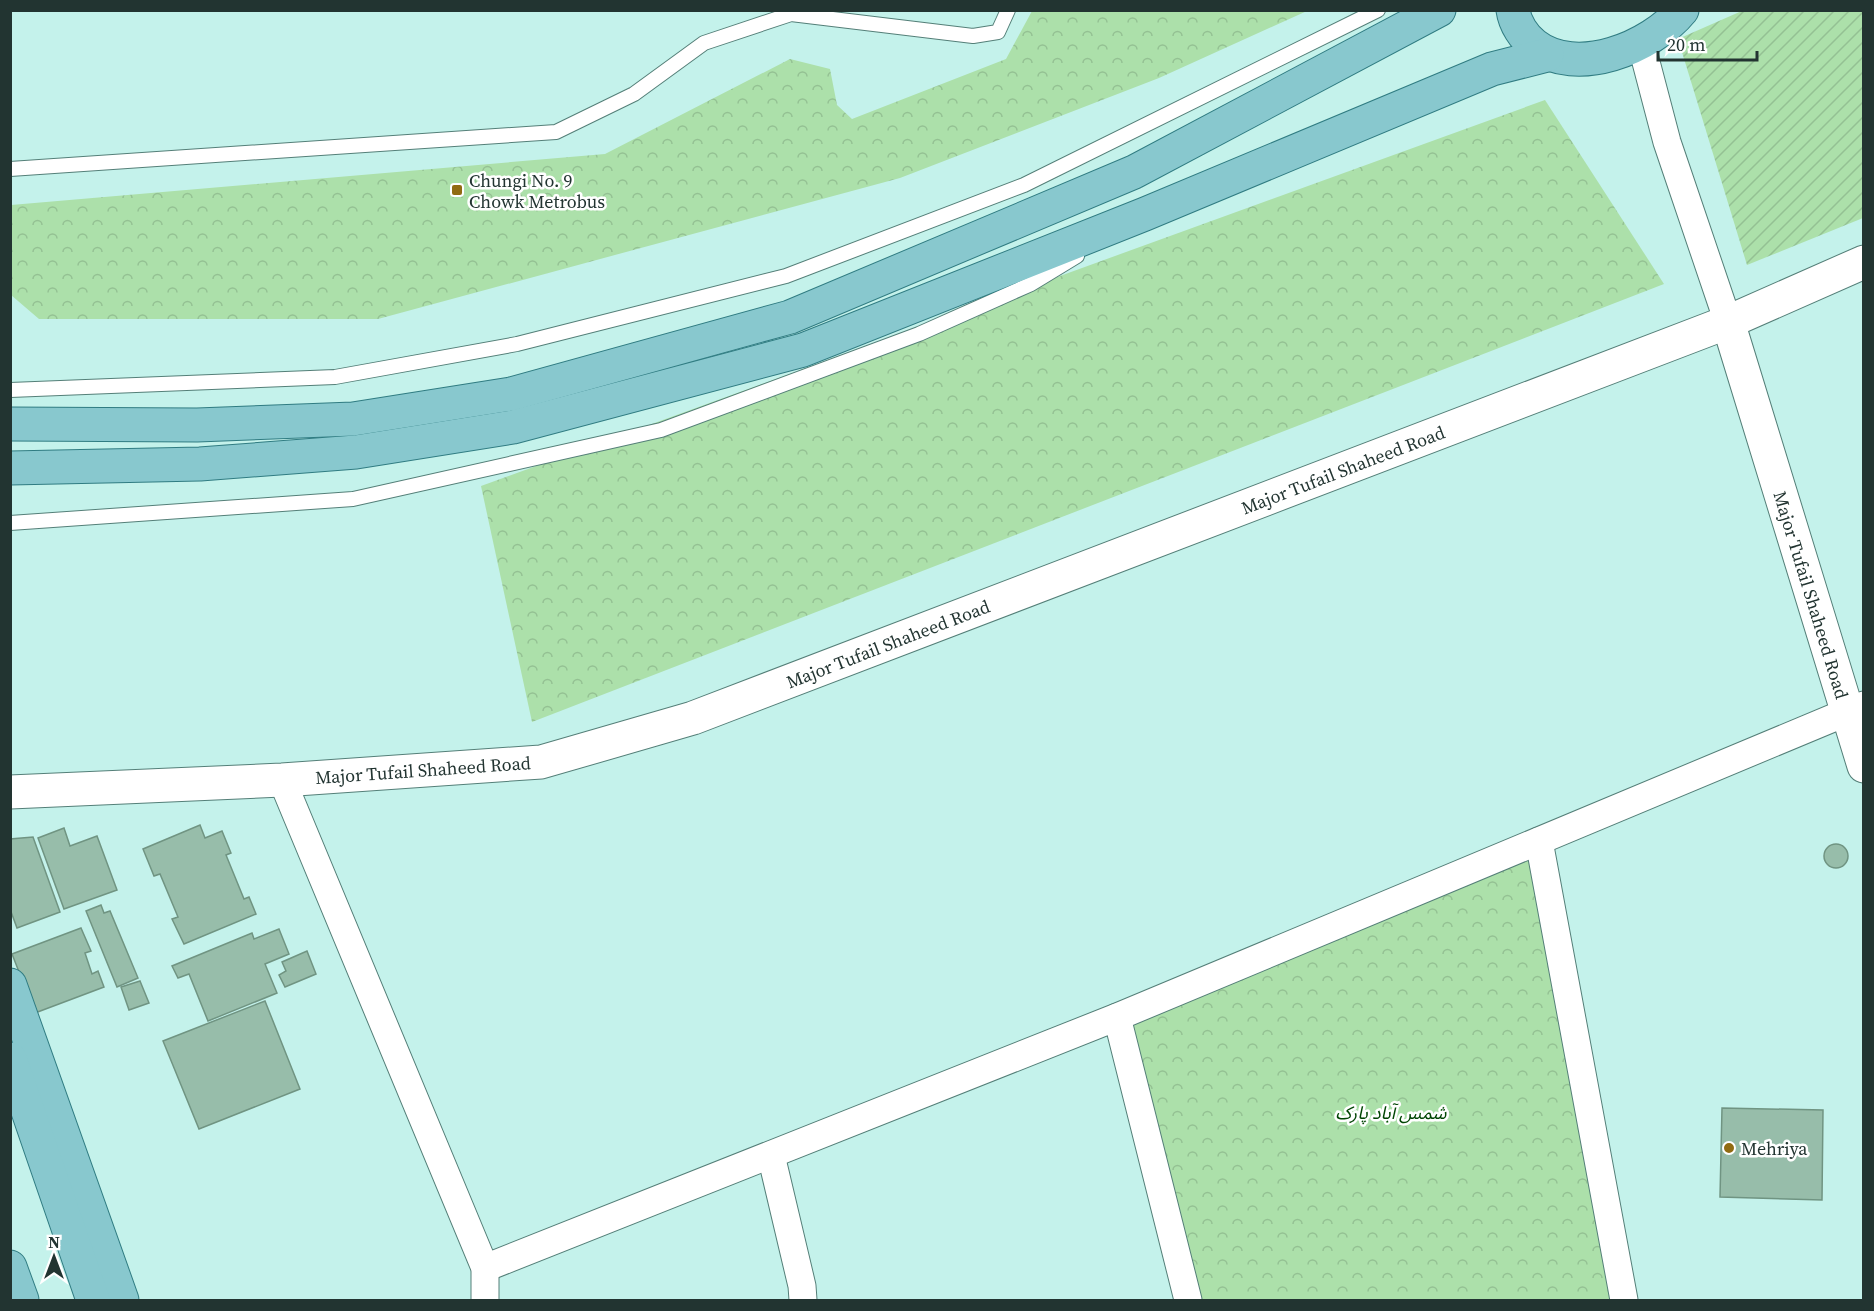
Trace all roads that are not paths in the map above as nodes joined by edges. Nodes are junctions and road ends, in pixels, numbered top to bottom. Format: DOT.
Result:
graph roads {
  1 [pos="1008,10"];
  2 [pos="1378,10"];
  3 [pos="1439,10"];
  4 [pos="1513,10"];
  5 [pos="1682,10"];
  6 [pos="1641,43"];
  7 [pos="1547,55"];
  8 [pos="10,169"];
  9 [pos="1145,214"];
  10 [pos="1863,262"];
  11 [pos="1728,322"];
  12 [pos="10,390"];
  13 [pos="10,424"];
  14 [pos="10,468"];
  15 [pos="10,523"];
  16 [pos="1855,709"];
  17 [pos="1863,766"];
  18 [pos="282,780"];
  19 [pos="10,792"];
  20 [pos="1539,840"];
  21 [pos="10,985"];
  22 [pos="1117,1017"];
  23 [pos="10,1059"];
  24 [pos="771,1155"];
  25 [pos="10,1267"];
  26 [pos="485,1268"];
  27 [pos="22,1300"];
  28 [pos="93,1300"];
  29 [pos="122,1300"];
  30 [pos="485,1300"];
  31 [pos="803,1300"];
  32 [pos="1188,1300"];
  33 [pos="1624,1300"];
  1 -- 8 [label="lane"];
  2 -- 12 [label="lane"];
  3 -- 13 [label="main road"];
  4 -- 7 [label="main road"];
  5 -- 6 [label="main road"];
  6 -- 7 [label="main road"];
  6 -- 11 [label="street"];
  7 -- 9 [label="main road"];
  9 -- 14 [label="main road"];
  9 -- 15 [label="lane"];
  10 -- 11 [label="street, Major Tufail Shaheed Road"];
  11 -- 16 [label="street, Major Tufail Shaheed Road"];
  11 -- 18 [label="street, Major Tufail Shaheed Road"];
  16 -- 17 [label="street, Major Tufail Shaheed Road"];
  16 -- 20 [label="street"];
  18 -- 19 [label="street, Major Tufail Shaheed Road"];
  18 -- 26 [label="street"];
  20 -- 22 [label="street"];
  20 -- 33 [label="street"];
  21 -- 29 [label="main road"];
  22 -- 24 [label="street"];
  22 -- 32 [label="street"];
  23 -- 28 [label="main road"];
  24 -- 26 [label="street"];
  24 -- 31 [label="street"];
  25 -- 27 [label="main road"];
  26 -- 30 [label="street"];
}
